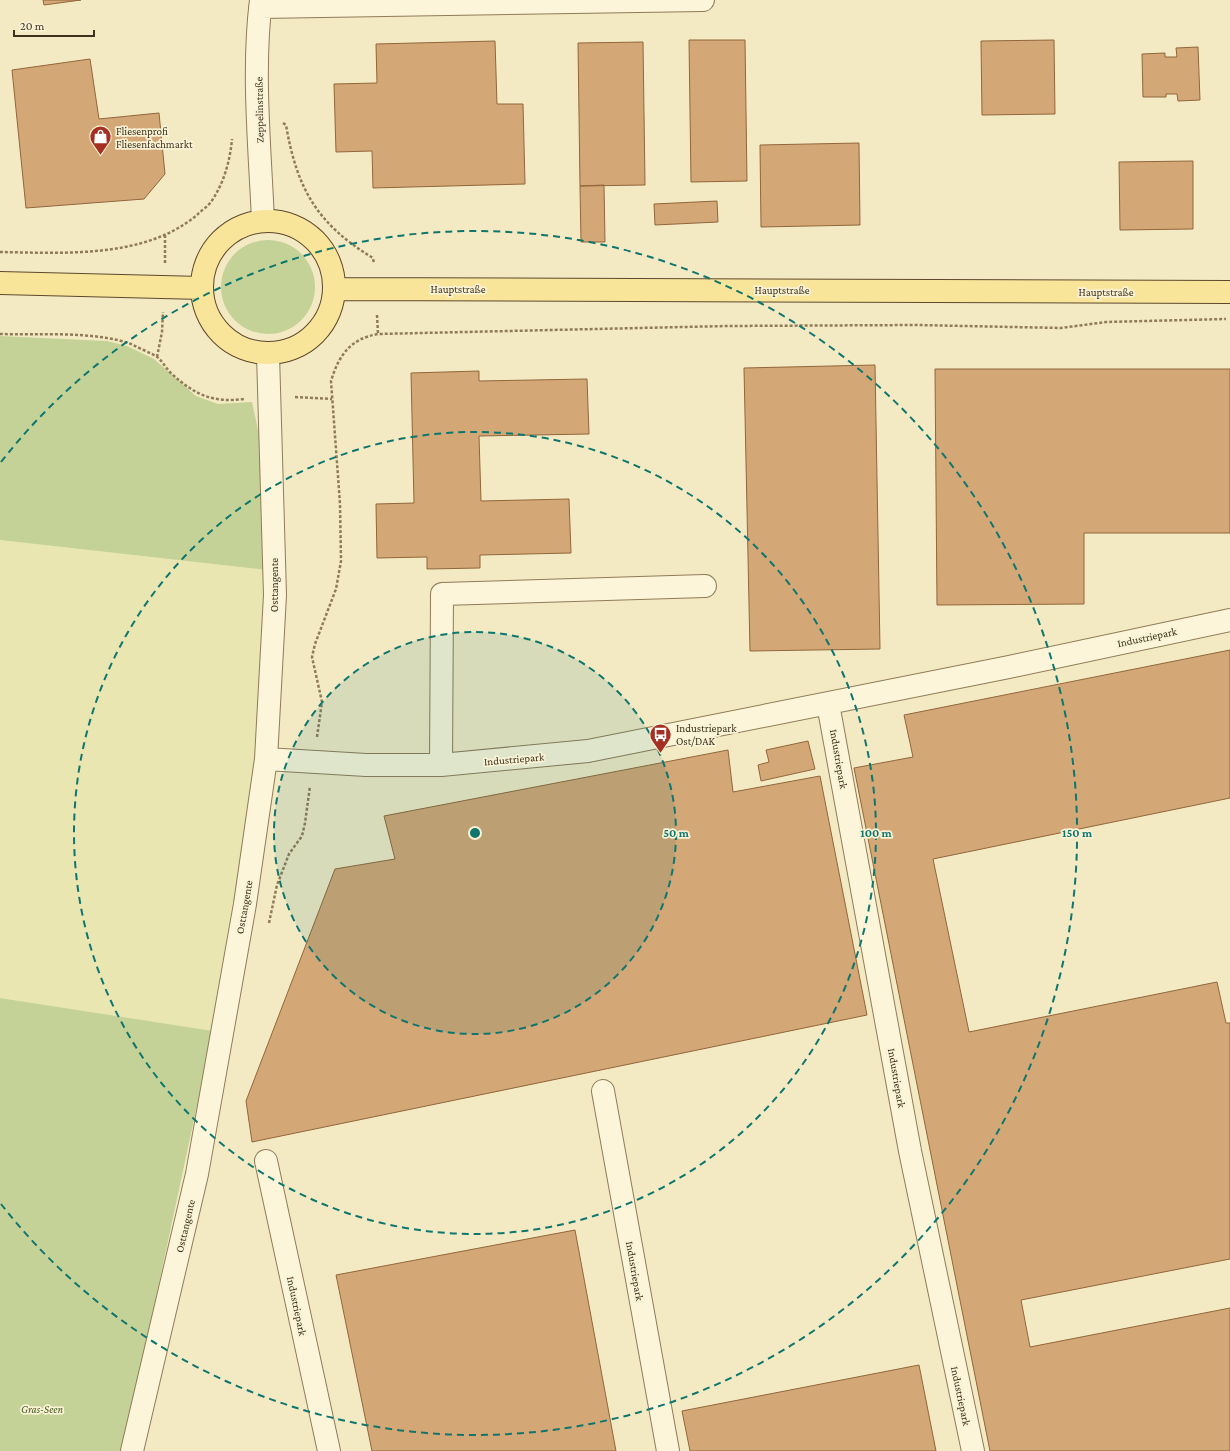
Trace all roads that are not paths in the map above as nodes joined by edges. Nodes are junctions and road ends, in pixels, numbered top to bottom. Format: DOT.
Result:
graph roads {
  1 [pos="703,0"];
  2 [pos="261,4"];
  3 [pos="263,221"];
  4 [pos="0,283"];
  5 [pos="202,288"];
  6 [pos="335,289"];
  7 [pos="1230,292"];
  8 [pos="268,354"];
  9 [pos="705,586"];
  10 [pos="1230,620"];
  11 [pos="828,704"];
  12 [pos="266,759"];
  13 [pos="441,765"];
  14 [pos="603,1091"];
  15 [pos="266,1161"];
  16 [pos="132,1451"];
  17 [pos="329,1451"];
  18 [pos="668,1451"];
  19 [pos="973,1451"];
  1 -- 2 [label="street"];
  2 -- 3 [label="street, Zeppelinstraße"];
  3 -- 5 [label="main road"];
  3 -- 6 [label="main road"];
  4 -- 5 [label="main road"];
  5 -- 8 [label="main road"];
  6 -- 7 [label="main road, Hauptstraße"];
  6 -- 8 [label="main road"];
  8 -- 12 [label="street, Osttangente"];
  9 -- 13 [label="street"];
  10 -- 11 [label="street, Industriepark"];
  11 -- 13 [label="street, Industriepark"];
  11 -- 19 [label="street, Industriepark"];
  12 -- 13 [label="street, Industriepark"];
  12 -- 16 [label="street, Osttangente"];
  14 -- 18 [label="street, Industriepark"];
  15 -- 17 [label="street, Industriepark"];
}
